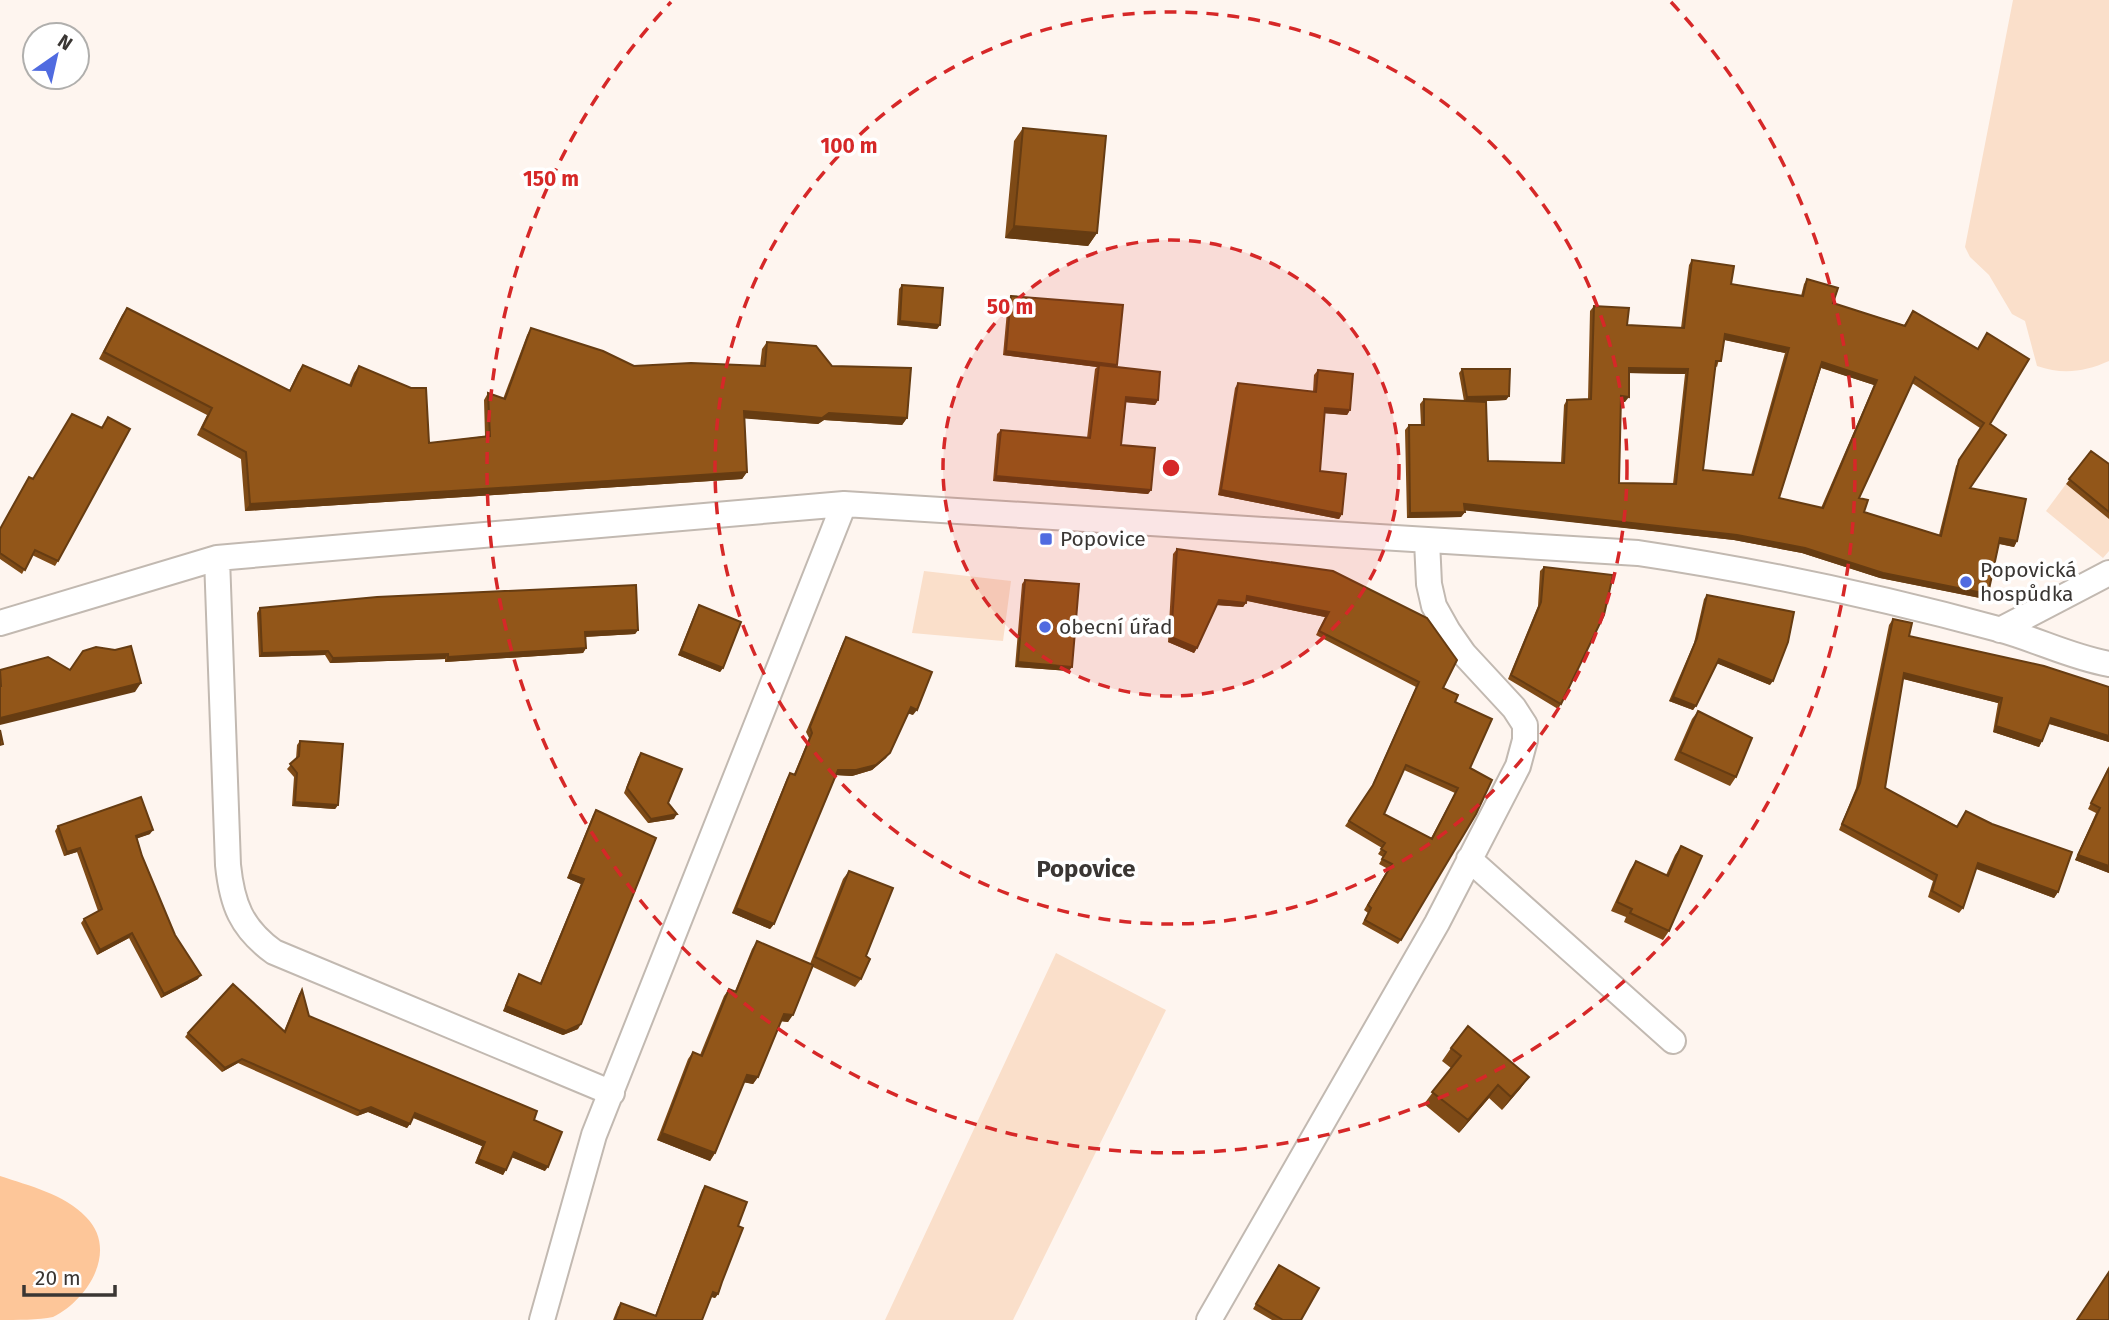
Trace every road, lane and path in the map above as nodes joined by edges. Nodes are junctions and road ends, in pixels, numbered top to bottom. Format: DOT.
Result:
graph roads {
  1 [pos="844,504"];
  2 [pos="1427,541"];
  3 [pos="217,558"];
  4 [pos="2109,573"];
  5 [pos="0,624"];
  6 [pos="2000,630"];
  7 [pos="2109,664"];
  8 [pos="1469,859"];
  9 [pos="1673,1041"];
  10 [pos="612,1093"];
  11 [pos="542,1320"];
  12 [pos="1209,1320"];
  1 -- 2 [label="street"];
  1 -- 3 [label="street"];
  1 -- 10 [label="street"];
  2 -- 6 [label="street"];
  2 -- 8 [label="street"];
  3 -- 5 [label="street"];
  3 -- 10 [label="street"];
  4 -- 6 [label="street"];
  6 -- 7 [label="street"];
  8 -- 9 [label="street"];
  8 -- 12 [label="street"];
  10 -- 11 [label="street"];
}
